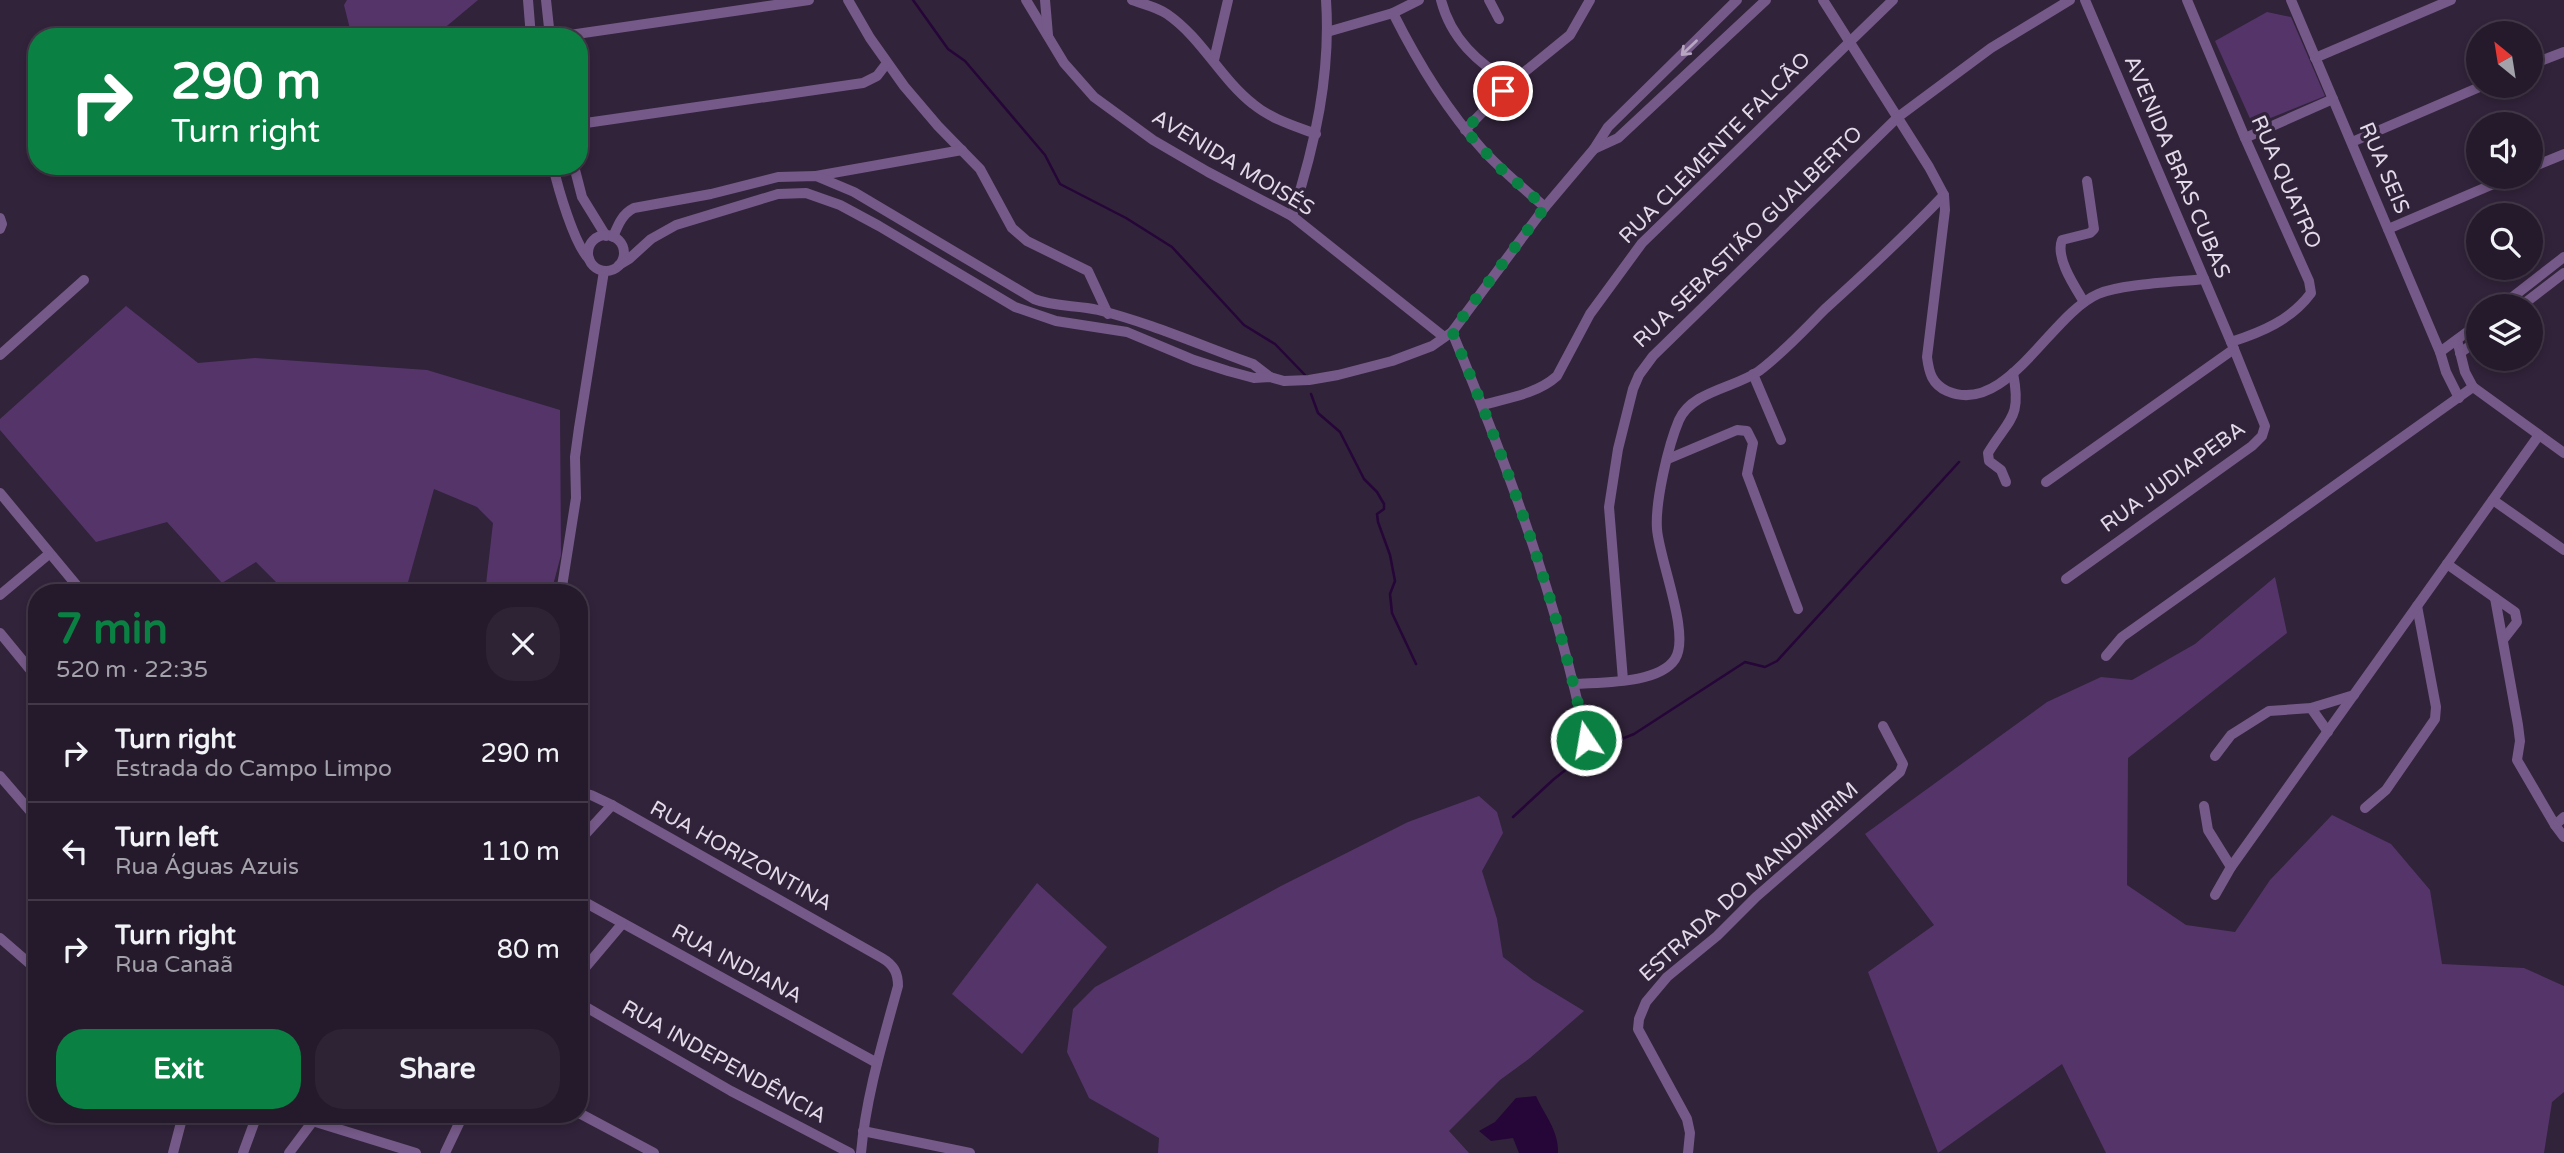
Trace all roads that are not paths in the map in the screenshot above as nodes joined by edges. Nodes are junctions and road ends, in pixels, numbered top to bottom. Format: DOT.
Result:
graph roads {
  1 [pos="528,0"];
  2 [pos="546,0"];
  3 [pos="809,0"];
  4 [pos="848,0"];
  5 [pos="1026,0"];
  6 [pos="1045,0"];
  7 [pos="1132,0"];
  8 [pos="1167,0"];
  9 [pos="1228,0"];
  10 [pos="1326,0"];
  11 [pos="1419,0"];
  12 [pos="1441,0"];
  13 [pos="1489,0"];
  14 [pos="1590,0"];
  15 [pos="1737,0"];
  16 [pos="1766,0"];
  17 [pos="1823,0"];
  18 [pos="1893,0"];
  19 [pos="2070,0"];
  20 [pos="2085,0"];
  21 [pos="2187,0"];
  22 [pos="2291,0"];
  23 [pos="2451,0"];
  24 [pos="1166,13"];
  25 [pos="1393,13"];
  26 [pos="1499,19"];
  27 [pos="530,28"];
  28 [pos="549,28"];
  29 [pos="588,32"];
  30 [pos="1327,32"];
  31 [pos="1049,38"];
  32 [pos="1849,42"];
  33 [pos="2564,52"];
  34 [pos="2315,58"];
  35 [pos="1214,60"];
  36 [pos="2543,60"];
  37 [pos="887,62"];
  38 [pos="1511,83"];
  39 [pos="2466,93"];
  40 [pos="2333,99"];
  41 [pos="1898,117"];
  42 [pos="588,123"];
  43 [pos="1465,130"];
  44 [pos="1316,135"];
  45 [pos="2245,138"];
  46 [pos="2352,142"];
  47 [pos="1594,149"];
  48 [pos="962,150"];
  49 [pos="2564,154"];
  50 [pos="2543,163"];
  51 [pos="556,175"];
  52 [pos="577,175"];
  53 [pos="816,176"];
  54 [pos="2087,181"];
  55 [pos="2482,189"];
  56 [pos="1944,195"];
  57 [pos="1545,207"];
  58 [pos="1292,216"];
  59 [pos="0,218"];
  60 [pos="0,229"];
  61 [pos="2388,229"];
  62 [pos="610,237"];
  63 [pos="2564,257"];
  64 [pos="589,260"];
  65 [pos="619,265"];
  66 [pos="604,271"];
  67 [pos="2564,273"];
  68 [pos="2204,279"];
  69 [pos="84,281"];
  70 [pos="2516,294"];
  71 [pos="2537,294"];
  72 [pos="2084,302"];
  73 [pos="1108,314"];
  74 [pos="2466,333"];
  75 [pos="1448,334"];
  76 [pos="2457,340"];
  77 [pos="2233,345"];
  78 [pos="2466,349"];
  79 [pos="2440,352"];
  80 [pos="2460,354"];
  81 [pos="0,355"];
  82 [pos="2013,373"];
  83 [pos="1753,374"];
  84 [pos="1270,377"];
  85 [pos="2473,387"];
  86 [pos="2459,398"];
  87 [pos="1482,405"];
  88 [pos="2539,435"];
  89 [pos="1781,440"];
  90 [pos="2564,453"];
  91 [pos="1668,459"];
  92 [pos="2046,481"];
  93 [pos="2006,482"];
  94 [pos="0,493"];
  95 [pos="2493,500"];
  96 [pos="2564,550"];
  97 [pos="49,554"];
  98 [pos="2447,564"];
  99 [pos="2066,579"];
  100 [pos="75,584"];
  101 [pos="562,584"];
  102 [pos="0,595"];
  103 [pos="2495,598"];
  104 [pos="2417,606"];
  105 [pos="1798,609"];
  106 [pos="0,634"];
  107 [pos="2503,640"];
  108 [pos="2106,656"];
  109 [pos="28,667"];
  110 [pos="1623,680"];
  111 [pos="1575,684"];
  112 [pos="2354,695"];
  113 [pos="2311,708"];
  114 [pos="1882,726"];
  115 [pos="2328,732"];
  116 [pos="1586,740"];
  117 [pos="2215,755"];
  118 [pos="0,776"];
  119 [pos="588,794"];
  120 [pos="612,805"];
  121 [pos="2204,806"];
  122 [pos="2365,807"];
  123 [pos="28,809"];
  124 [pos="2564,817"];
  125 [pos="2555,825"];
  126 [pos="588,831"];
  127 [pos="2564,836"];
  128 [pos="2231,867"];
  129 [pos="2215,895"];
  130 [pos="588,904"];
  131 [pos="622,924"];
  132 [pos="0,938"];
  133 [pos="28,962"];
  134 [pos="588,964"];
  135 [pos="588,1008"];
  136 [pos="877,1063"];
  137 [pos="588,1118"];
  138 [pos="181,1123"];
  139 [pos="254,1123"];
  140 [pos="312,1123"];
  141 [pos="319,1123"];
  142 [pos="459,1123"];
  143 [pos="863,1131"];
  144 [pos="173,1153"];
  145 [pos="243,1153"];
  146 [pos="289,1153"];
  147 [pos="416,1153"];
  148 [pos="445,1153"];
  149 [pos="654,1153"];
  150 [pos="850,1153"];
  151 [pos="861,1153"];
  152 [pos="970,1153"];
  153 [pos="1688,1153"];
  1 -- 27 [label="street"];
  2 -- 28 [label="street"];
  3 -- 29 [label="street"];
  4 -- 37 [label="street"];
  5 -- 31 [label="street, AVENIDA MOISÉS"];
  6 -- 31 [label="street"];
  7 -- 24 [label="street"];
  8 -- 24 [label="street"];
  9 -- 35 [label="street"];
  10 -- 30 [label="street"];
  11 -- 25 [label="street"];
  12 -- 38 [label="street"];
  13 -- 26 [label="street"];
  14 -- 38 [label="street"];
  15 -- 47 [label="street, one-way"];
  16 -- 47 [label="street"];
  17 -- 32 [label="street"];
  18 -- 32 [label="street, RUA CLEMENTE FALCÃO"];
  19 -- 41 [label="street, RUA SEBASTIÃO GUALBERTO"];
  20 -- 68 [label="street, AVENIDA BRAS CUBAS"];
  21 -- 45 [label="street, RUA QUATRO"];
  22 -- 34 [label="street, RUA SEIS"];
  23 -- 34 [label="street"];
  24 -- 35 [label="street"];
  25 -- 30 [label="street"];
  25 -- 43 [label="street"];
  30 -- 44 [label="street"];
  31 -- 58 [label="street, AVENIDA MOISÉS"];
  32 -- 41 [label="street"];
  32 -- 87 [label="street, RUA CLEMENTE FALCÃO"];
  33 -- 36 [label="street"];
  34 -- 40 [label="street, RUA SEIS"];
  35 -- 44 [label="street"];
  37 -- 42 [label="street"];
  37 -- 48 [label="street"];
  38 -- 43 [label="street"];
  39 -- 46 [label="street"];
  40 -- 45 [label="street"];
  40 -- 46 [label="street, RUA SEIS"];
  41 -- 56 [label="street"];
  41 -- 110 [label="street, RUA SEBASTIÃO GUALBERTO"];
  43 -- 57 [label="street"];
  44 -- 58 [label="street"];
  45 -- 77 [label="street, RUA QUATRO"];
  46 -- 61 [label="street, RUA SEIS"];
  47 -- 57 [label="street"];
  48 -- 53 [label="street"];
  48 -- 73 [label="street"];
  49 -- 50 [label="street"];
  51 -- 64 [label="street"];
  52 -- 62 [label="street"];
  53 -- 62 [label="street"];
  53 -- 73 [label="street"];
  54 -- 72 [label="street"];
  55 -- 61 [label="street"];
  56 -- 82 [label="street"];
  56 -- 83 [label="street"];
  57 -- 75 [label="street"];
  58 -- 75 [label="street, AVENIDA MOISÉS"];
  59 -- 60 [label="street"];
  61 -- 79 [label="street, RUA SEIS"];
  62 -- 64 [label="street"];
  62 -- 65 [label="street"];
  63 -- 70 [label="street"];
  64 -- 66 [label="street"];
  65 -- 66 [label="street"];
  65 -- 84 [label="street"];
  66 -- 101 [label="street"];
  67 -- 71 [label="street"];
  68 -- 72 [label="street"];
  68 -- 77 [label="street, AVENIDA BRAS CUBAS"];
  69 -- 81 [label="street"];
  72 -- 82 [label="street"];
  73 -- 84 [label="street"];
  74 -- 76 [label="street"];
  75 -- 84 [label="street"];
  75 -- 87 [label="street"];
  76 -- 79 [label="street"];
  76 -- 80 [label="street"];
  77 -- 92 [label="street"];
  77 -- 99 [label="street, RUA JUDIAPEBA"];
  78 -- 80 [label="street"];
  79 -- 86 [label="street, RUA SEIS"];
  80 -- 85 [label="street"];
  82 -- 93 [label="street"];
  83 -- 89 [label="street"];
  83 -- 91 [label="street"];
  85 -- 86 [label="street"];
  85 -- 88 [label="street"];
  86 -- 108 [label="street"];
  87 -- 111 [label="street"];
  88 -- 90 [label="street"];
  88 -- 95 [label="street"];
  91 -- 105 [label="street"];
  91 -- 110 [label="street"];
  94 -- 97 [label="street"];
  95 -- 96 [label="street"];
  95 -- 98 [label="street"];
  97 -- 100 [label="street"];
  97 -- 102 [label="street"];
  98 -- 103 [label="street"];
  98 -- 104 [label="street"];
  103 -- 107 [label="street"];
  103 -- 107 [label="street"];
  104 -- 112 [label="street"];
  104 -- 122 [label="street"];
  106 -- 109 [label="street"];
  107 -- 125 [label="street"];
  110 -- 111 [label="street"];
  111 -- 116 [label="street"];
  112 -- 113 [label="street"];
  112 -- 115 [label="street"];
  113 -- 115 [label="street"];
  113 -- 117 [label="street"];
  114 -- 153 [label="street, ESTRADA DO MANDIMIRIM"];
  115 -- 128 [label="street"];
  118 -- 123 [label="street"];
  119 -- 120 [label="street, RUA HORIZONTINA"];
  120 -- 126 [label="street"];
  120 -- 136 [label="street, RUA HORIZONTINA"];
  121 -- 128 [label="street"];
  124 -- 125 [label="street"];
  125 -- 127 [label="street"];
  128 -- 129 [label="street"];
  130 -- 131 [label="street, RUA INDIANA"];
  131 -- 134 [label="street"];
  131 -- 136 [label="street, RUA INDIANA"];
  132 -- 133 [label="street"];
  135 -- 150 [label="street, RUA INDEPENDÊNCIA"];
  136 -- 143 [label="street"];
  137 -- 149 [label="street"];
  138 -- 144 [label="street"];
  139 -- 145 [label="street"];
  140 -- 146 [label="street"];
  141 -- 147 [label="street"];
  142 -- 148 [label="street"];
  143 -- 151 [label="street"];
  143 -- 152 [label="street"];
}
